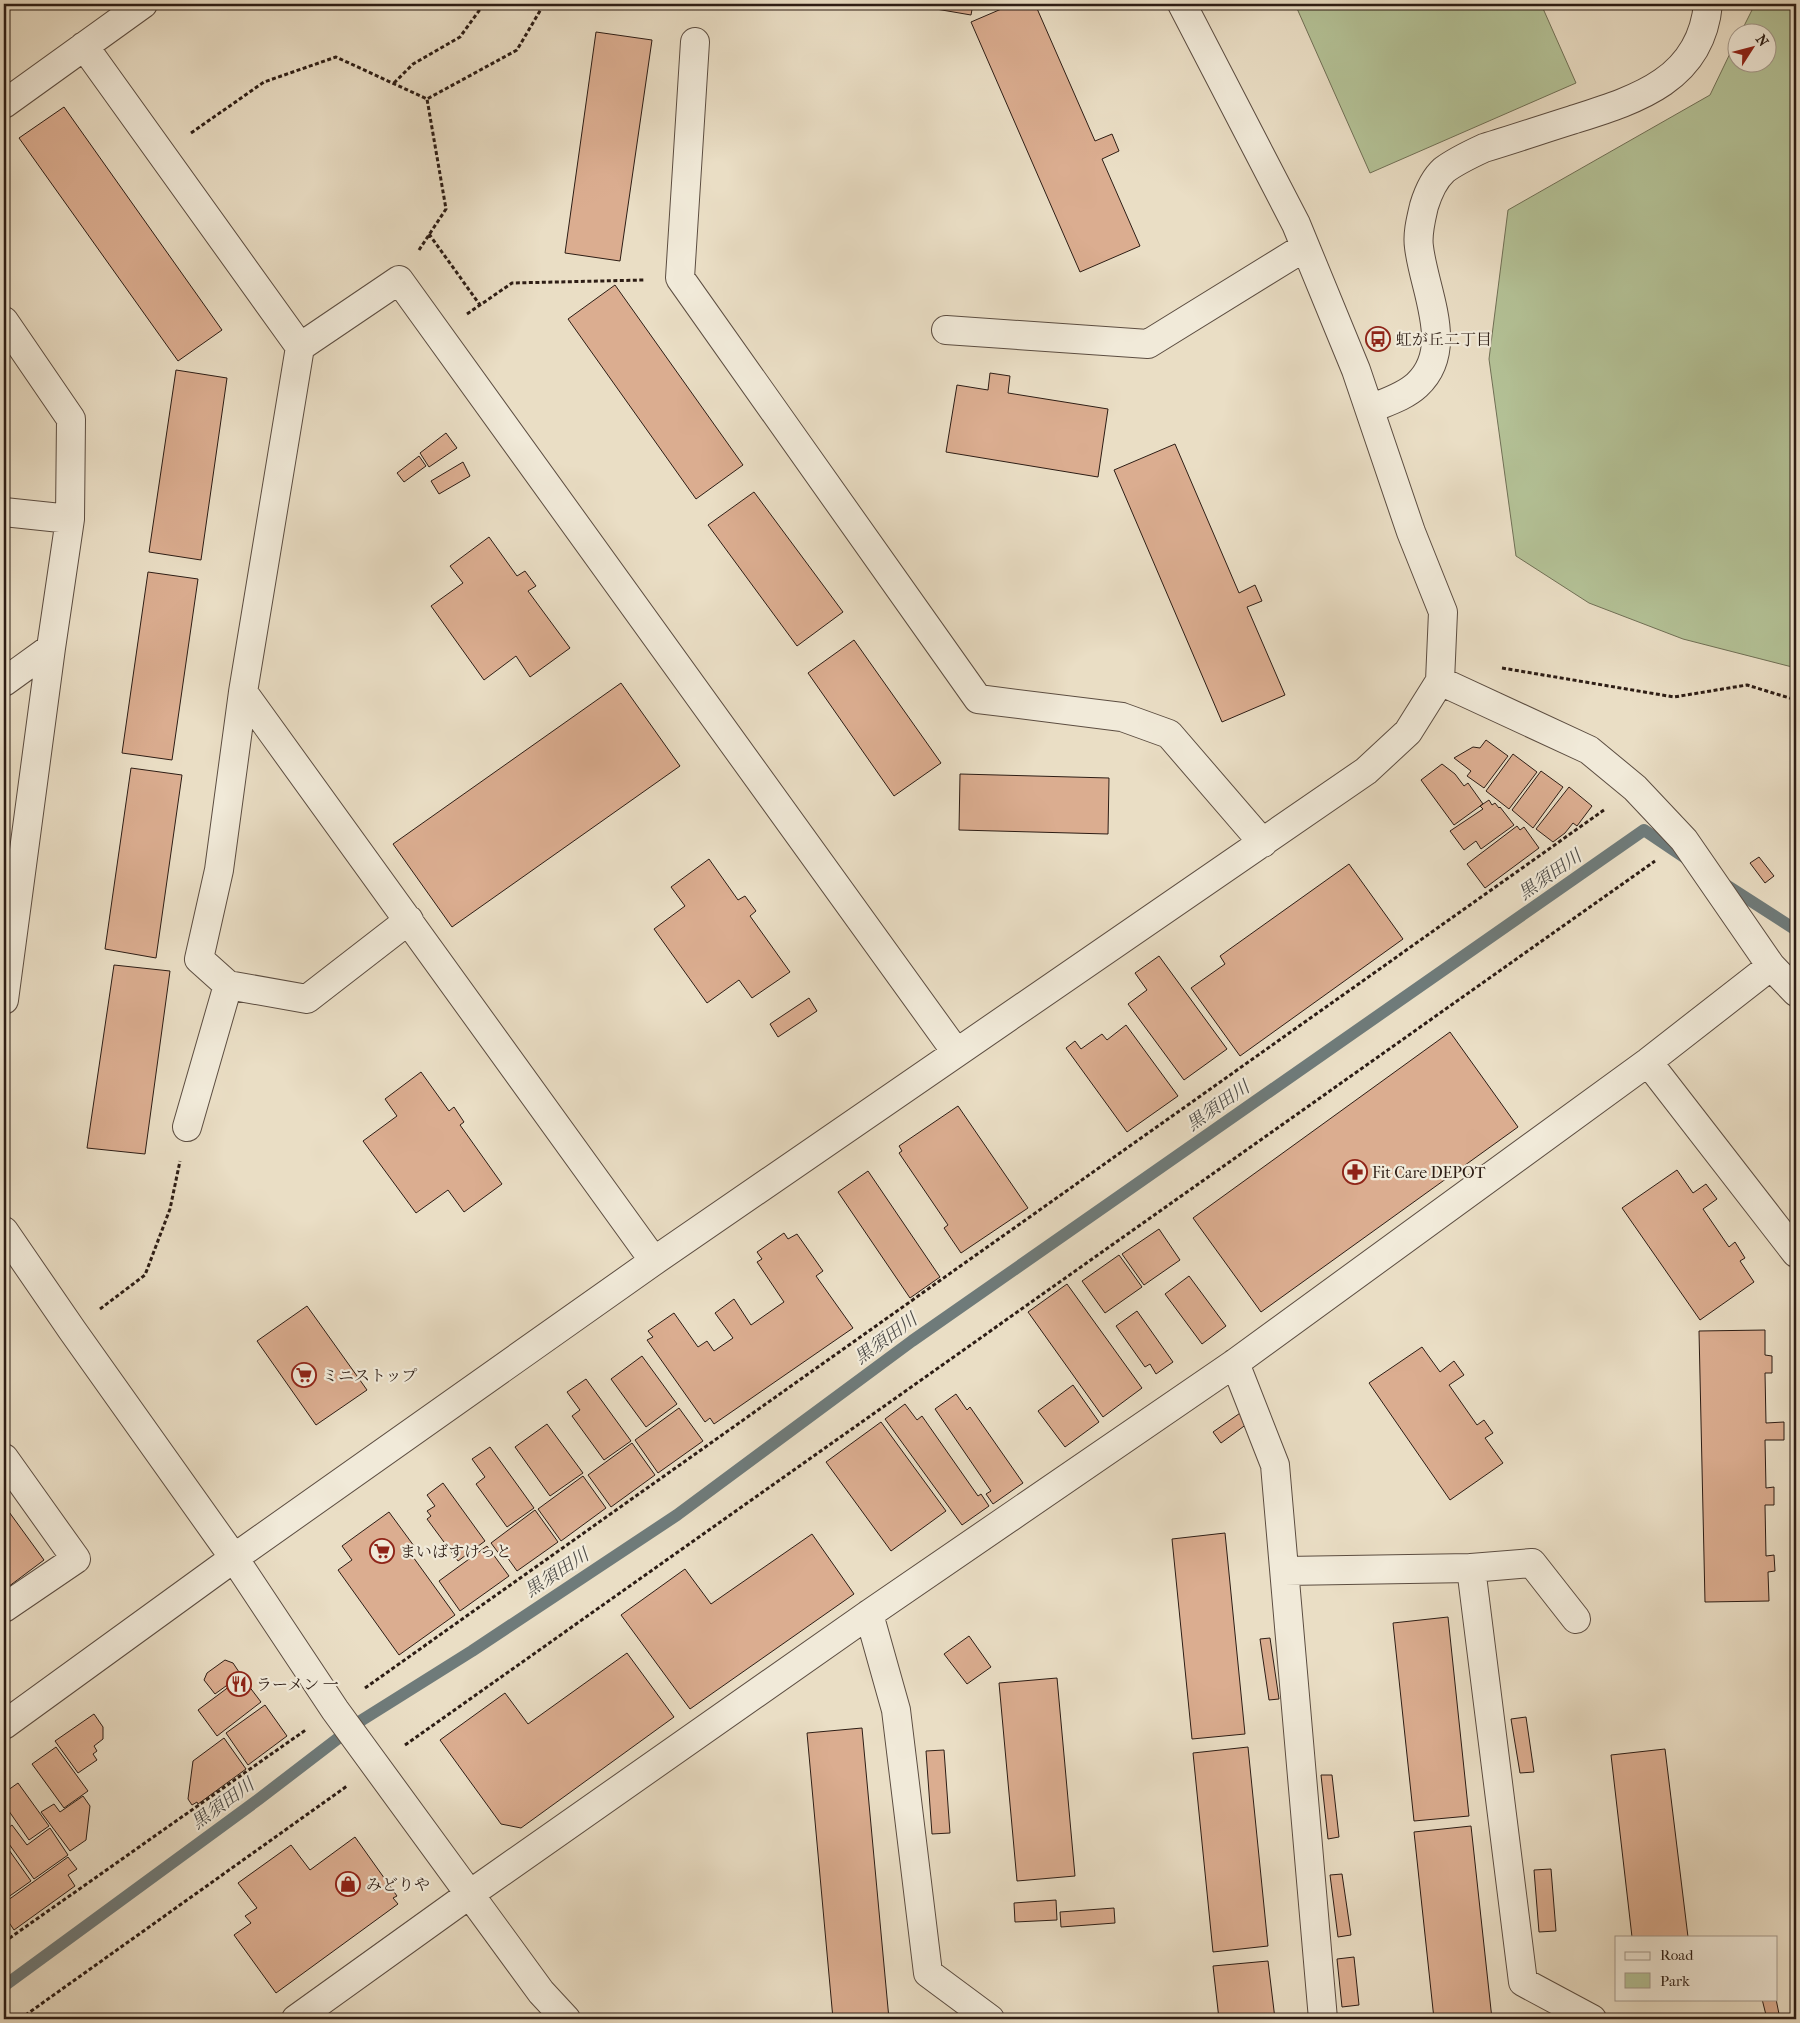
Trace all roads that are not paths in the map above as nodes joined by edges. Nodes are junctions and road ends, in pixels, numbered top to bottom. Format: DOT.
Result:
graph roads {
  1 [pos="143,4"];
  2 [pos="1182,4"];
  3 [pos="1708,4"];
  4 [pos="695,42"];
  5 [pos="84,46"];
  6 [pos="4,104"];
  7 [pos="1305,247"];
  8 [pos="4,321"];
  9 [pos="946,330"];
  10 [pos="300,347"];
  11 [pos="1370,408"];
  12 [pos="4,512"];
  13 [pos="70,519"];
  14 [pos="52,648"];
  15 [pos="1440,681"];
  16 [pos="4,682"];
  17 [pos="243,692"];
  18 [pos="1263,843"];
  19 [pos="409,920"];
  20 [pos="1771,966"];
  21 [pos="228,985"];
  22 [pos="1796,992"];
  23 [pos="4,1000"];
  24 [pos="956,1052"];
  25 [pos="1648,1062"];
  26 [pos="187,1128"];
  27 [pos="4,1231"];
  28 [pos="1796,1253"];
  29 [pos="654,1261"];
  30 [pos="1235,1363"];
  31 [pos="4,1458"];
  32 [pos="234,1558"];
  33 [pos="1471,1568"];
  34 [pos="1285,1571"];
  35 [pos="4,1608"];
  36 [pos="869,1614"];
  37 [pos="1576,1619"];
  38 [pos="4,1725"];
  39 [pos="470,1894"];
  40 [pos="296,2019"];
  41 [pos="566,2019"];
  42 [pos="990,2019"];
  43 [pos="1323,2019"];
  44 [pos="1592,2019"];
  1 -- 5 [label="street"];
  2 -- 7 [label="street"];
  3 -- 11 [label="street"];
  4 -- 18 [label="street"];
  5 -- 6 [label="street"];
  5 -- 10 [label="street"];
  7 -- 9 [label="street"];
  7 -- 11 [label="street"];
  8 -- 13 [label="street"];
  10 -- 17 [label="street"];
  10 -- 24 [label="street"];
  11 -- 15 [label="street"];
  12 -- 13 [label="street"];
  13 -- 14 [label="street"];
  14 -- 16 [label="street"];
  14 -- 23 [label="street"];
  15 -- 18 [label="street"];
  15 -- 20 [label="street"];
  17 -- 19 [label="street"];
  17 -- 21 [label="street"];
  18 -- 24 [label="street"];
  19 -- 21 [label="street"];
  19 -- 29 [label="street"];
  20 -- 22 [label="street"];
  20 -- 25 [label="street"];
  21 -- 26 [label="street"];
  24 -- 29 [label="street"];
  25 -- 28 [label="street"];
  25 -- 30 [label="street"];
  27 -- 32 [label="street"];
  29 -- 32 [label="street"];
  30 -- 34 [label="street"];
  30 -- 36 [label="street"];
  31 -- 35 [label="street"];
  32 -- 38 [label="street"];
  32 -- 39 [label="street"];
  33 -- 34 [label="street"];
  33 -- 37 [label="street"];
  33 -- 44 [label="street"];
  34 -- 43 [label="street"];
  36 -- 39 [label="street"];
  36 -- 42 [label="street"];
  39 -- 40 [label="street"];
  39 -- 41 [label="street"];
}
